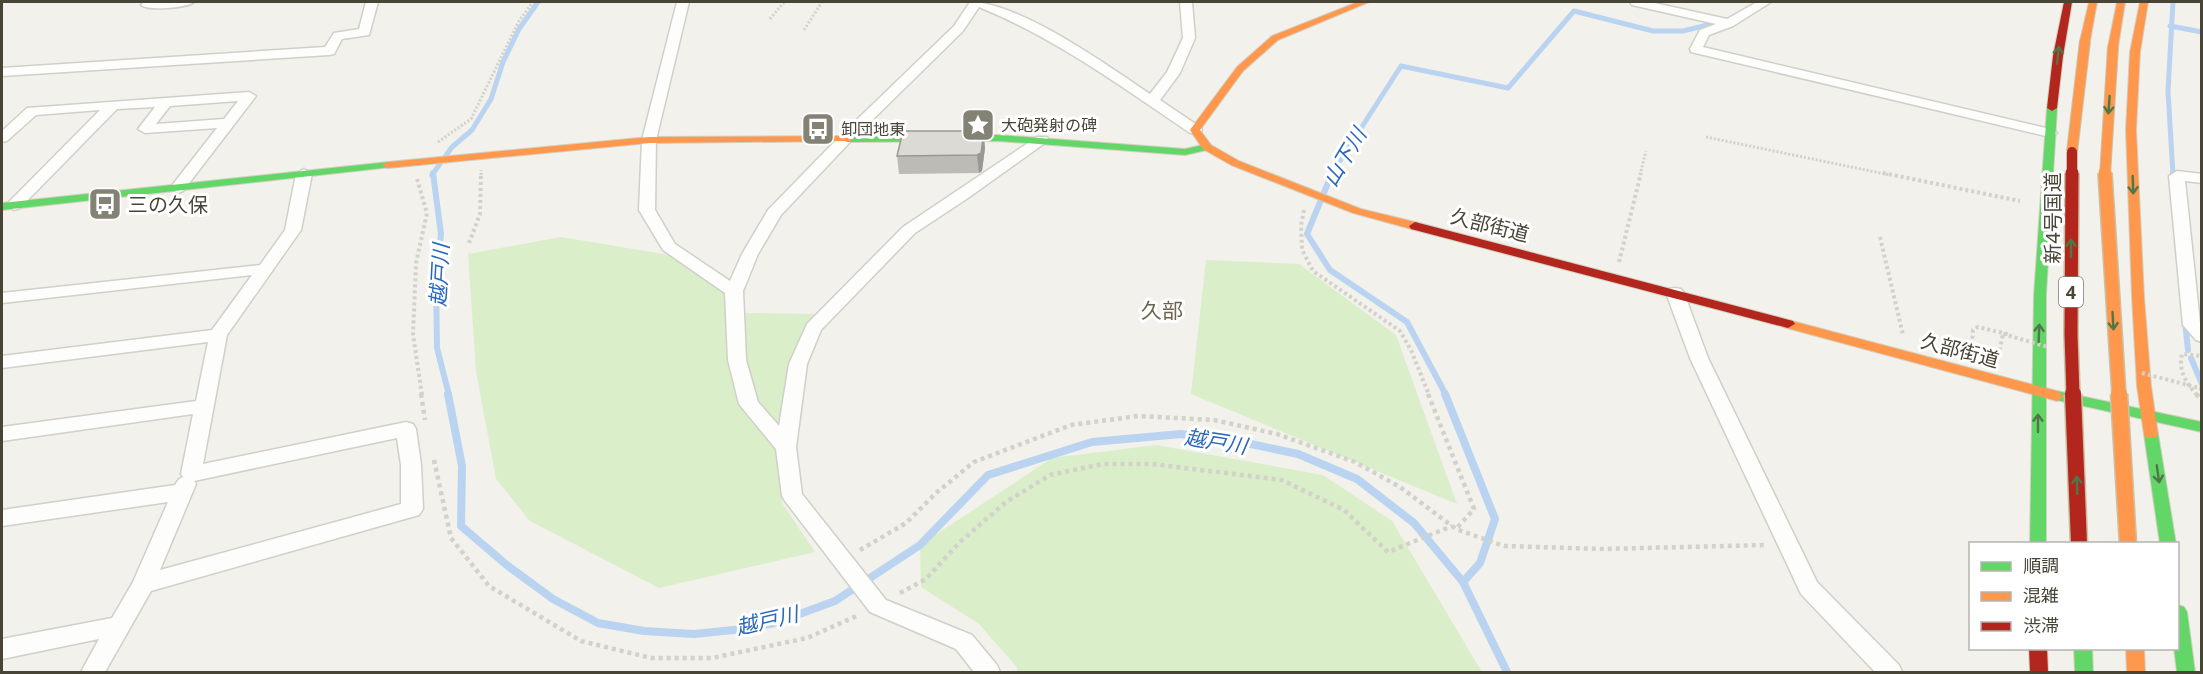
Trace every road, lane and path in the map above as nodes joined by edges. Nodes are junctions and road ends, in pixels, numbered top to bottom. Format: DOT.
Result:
graph roads {
  1 [pos="151,2"];
  2 [pos="188,2"];
  3 [pos="372,2"];
  4 [pos="533,2"];
  5 [pos="683,2"];
  6 [pos="784,2"];
  7 [pos="822,2"];
  8 [pos="976,2"];
  9 [pos="1186,2"];
  10 [pos="1365,2"];
  11 [pos="1636,2"];
  12 [pos="1765,2"];
  13 [pos="2068,2"];
  14 [pos="2093,2"];
  15 [pos="2121,2"];
  16 [pos="2144,2"];
  17 [pos="770,19"];
  18 [pos="1729,23"];
  19 [pos="804,30"];
  20 [pos="2,72"];
  21 [pos="1153,100"];
  22 [pos="166,102"];
  23 [pos="113,105"];
  24 [pos="228,123"];
  25 [pos="1195,130"];
  26 [pos="2050,133"];
  27 [pos="847,137"];
  28 [pos="1706,137"];
  29 [pos="2,138"];
  30 [pos="649,140"];
  31 [pos="1042,140"];
  32 [pos="1207,147"];
  33 [pos="1647,151"];
  34 [pos="479,155"];
  35 [pos="426,160"];
  36 [pos="303,174"];
  37 [pos="2202,179"];
  38 [pos="178,188"];
  39 [pos="1308,192"];
  40 [pos="8,206"];
  41 [pos="2043,206"];
  42 [pos="1880,237"];
  43 [pos="469,243"];
  44 [pos="265,269"];
  45 [pos="1615,277"];
  46 [pos="734,291"];
  47 [pos="1675,293"];
  48 [pos="2,298"];
  49 [pos="2003,334"];
  50 [pos="218,335"];
  51 [pos="2018,336"];
  52 [pos="2202,336"];
  53 [pos="1908,356"];
  54 [pos="2202,356"];
  55 [pos="1984,361"];
  56 [pos="1991,361"];
  57 [pos="2,362"];
  58 [pos="2037,392"];
  59 [pos="2202,400"];
  60 [pos="203,406"];
  61 [pos="2150,416"];
  62 [pos="2202,427"];
  63 [pos="428,430"];
  64 [pos="2,434"];
  65 [pos="786,447"];
  66 [pos="432,452"];
  67 [pos="187,483"];
  68 [pos="2,518"];
  69 [pos="1454,528"];
  70 [pos="2038,542"];
  71 [pos="2079,542"];
  72 [pos="2128,542"];
  73 [pos="2168,542"];
  74 [pos="1788,544"];
  75 [pos="842,560"];
  76 [pos="142,584"];
  77 [pos="878,606"];
  78 [pos="2179,620"];
  79 [pos="119,626"];
  80 [pos="2,649"];
  81 [pos="2038,650"];
  82 [pos="2083,650"];
  83 [pos="2135,650"];
  84 [pos="93,672"];
  85 [pos="988,672"];
  86 [pos="1890,672"];
  87 [pos="2039,672"];
  88 [pos="2084,672"];
  89 [pos="2136,672"];
  90 [pos="2186,672"];
  1 -- 2 [label="street"];
  3 -- 20 [label="street"];
  4 -- 35 [label="path"];
  5 -- 30 [label="street"];
  6 -- 17 [label="path"];
  7 -- 19 [label="path"];
  8 -- 21 [label="street, 久部街道"];
  8 -- 27 [label="street"];
  9 -- 21 [label="street"];
  10 -- 25 [label="main road"];
  11 -- 18 [label="street"];
  12 -- 18 [label="street"];
  26 -- 13 [label="main road, one-way"];
  71 -- 14 [label="main road, 新4号国道 / 4, one-way, bridge"];
  15 -- 72 [label="main road, 4, one-way, bridge"];
  16 -- 61 [label="main road, one-way"];
  18 -- 26 [label="street"];
  21 -- 25 [label="street, 久部街道"];
  22 -- 23 [label="street"];
  22 -- 24 [label="street"];
  22 -- 24 [label="street"];
  23 -- 29 [label="street"];
  23 -- 40 [label="street"];
  24 -- 38 [label="street"];
  25 -- 32 [label="main road, 久部街道"];
  26 -- 41 [label="main road"];
  27 -- 30 [label="main road"];
  27 -- 31 [label="main road"];
  27 -- 46 [label="street"];
  28 -- 41 [label="path"];
  30 -- 34 [label="main road"];
  30 -- 46 [label="street"];
  31 -- 32 [label="main road"];
  31 -- 65 [label="street"];
  32 -- 39 [label="main road, 久部街道"];
  33 -- 45 [label="path"];
  34 -- 35 [label="main road"];
  34 -- 43 [label="path"];
  35 -- 36 [label="main road"];
  35 -- 63 [label="path"];
  36 -- 38 [label="main road"];
  36 -- 44 [label="street"];
  37 -- 52 [label="street"];
  38 -- 40 [label="main road"];
  39 -- 45 [label="main road, 久部街道"];
  39 -- 69 [label="path"];
  58 -- 41 [label="main road, one-way"];
  42 -- 53 [label="path"];
  44 -- 48 [label="street"];
  44 -- 50 [label="street"];
  45 -- 47 [label="main road, 久部街道"];
  46 -- 65 [label="street"];
  47 -- 53 [label="main road, 久部街道"];
  47 -- 74 [label="street"];
  49 -- 56 [label="path"];
  50 -- 57 [label="street"];
  50 -- 60 [label="street"];
  51 -- 55 [label="path"];
  53 -- 58 [label="main road, 久部街道"];
  54 -- 59 [label="path"];
  58 -- 61 [label="main road, 久部街道"];
  70 -- 58 [label="main road, one-way"];
  60 -- 64 [label="street"];
  60 -- 67 [label="street"];
  61 -- 62 [label="main road, 久部街道"];
  61 -- 73 [label="main road, one-way"];
  65 -- 75 [label="street"];
  66 -- 77 [label="path"];
  67 -- 68 [label="street"];
  67 -- 76 [label="street"];
  67 -- 76 [label="street"];
  69 -- 74 [label="path"];
  69 -- 75 [label="path"];
  69 -- 77 [label="path"];
  74 -- 86 [label="street"];
  75 -- 77 [label="street"];
  76 -- 79 [label="street"];
  77 -- 85 [label="street"];
  78 -- 90 [label="main road"];
  79 -- 80 [label="street"];
  79 -- 84 [label="street"];
  81 -- 87 [label="main road"];
  82 -- 88 [label="main road"];
  83 -- 89 [label="main road"];
}
